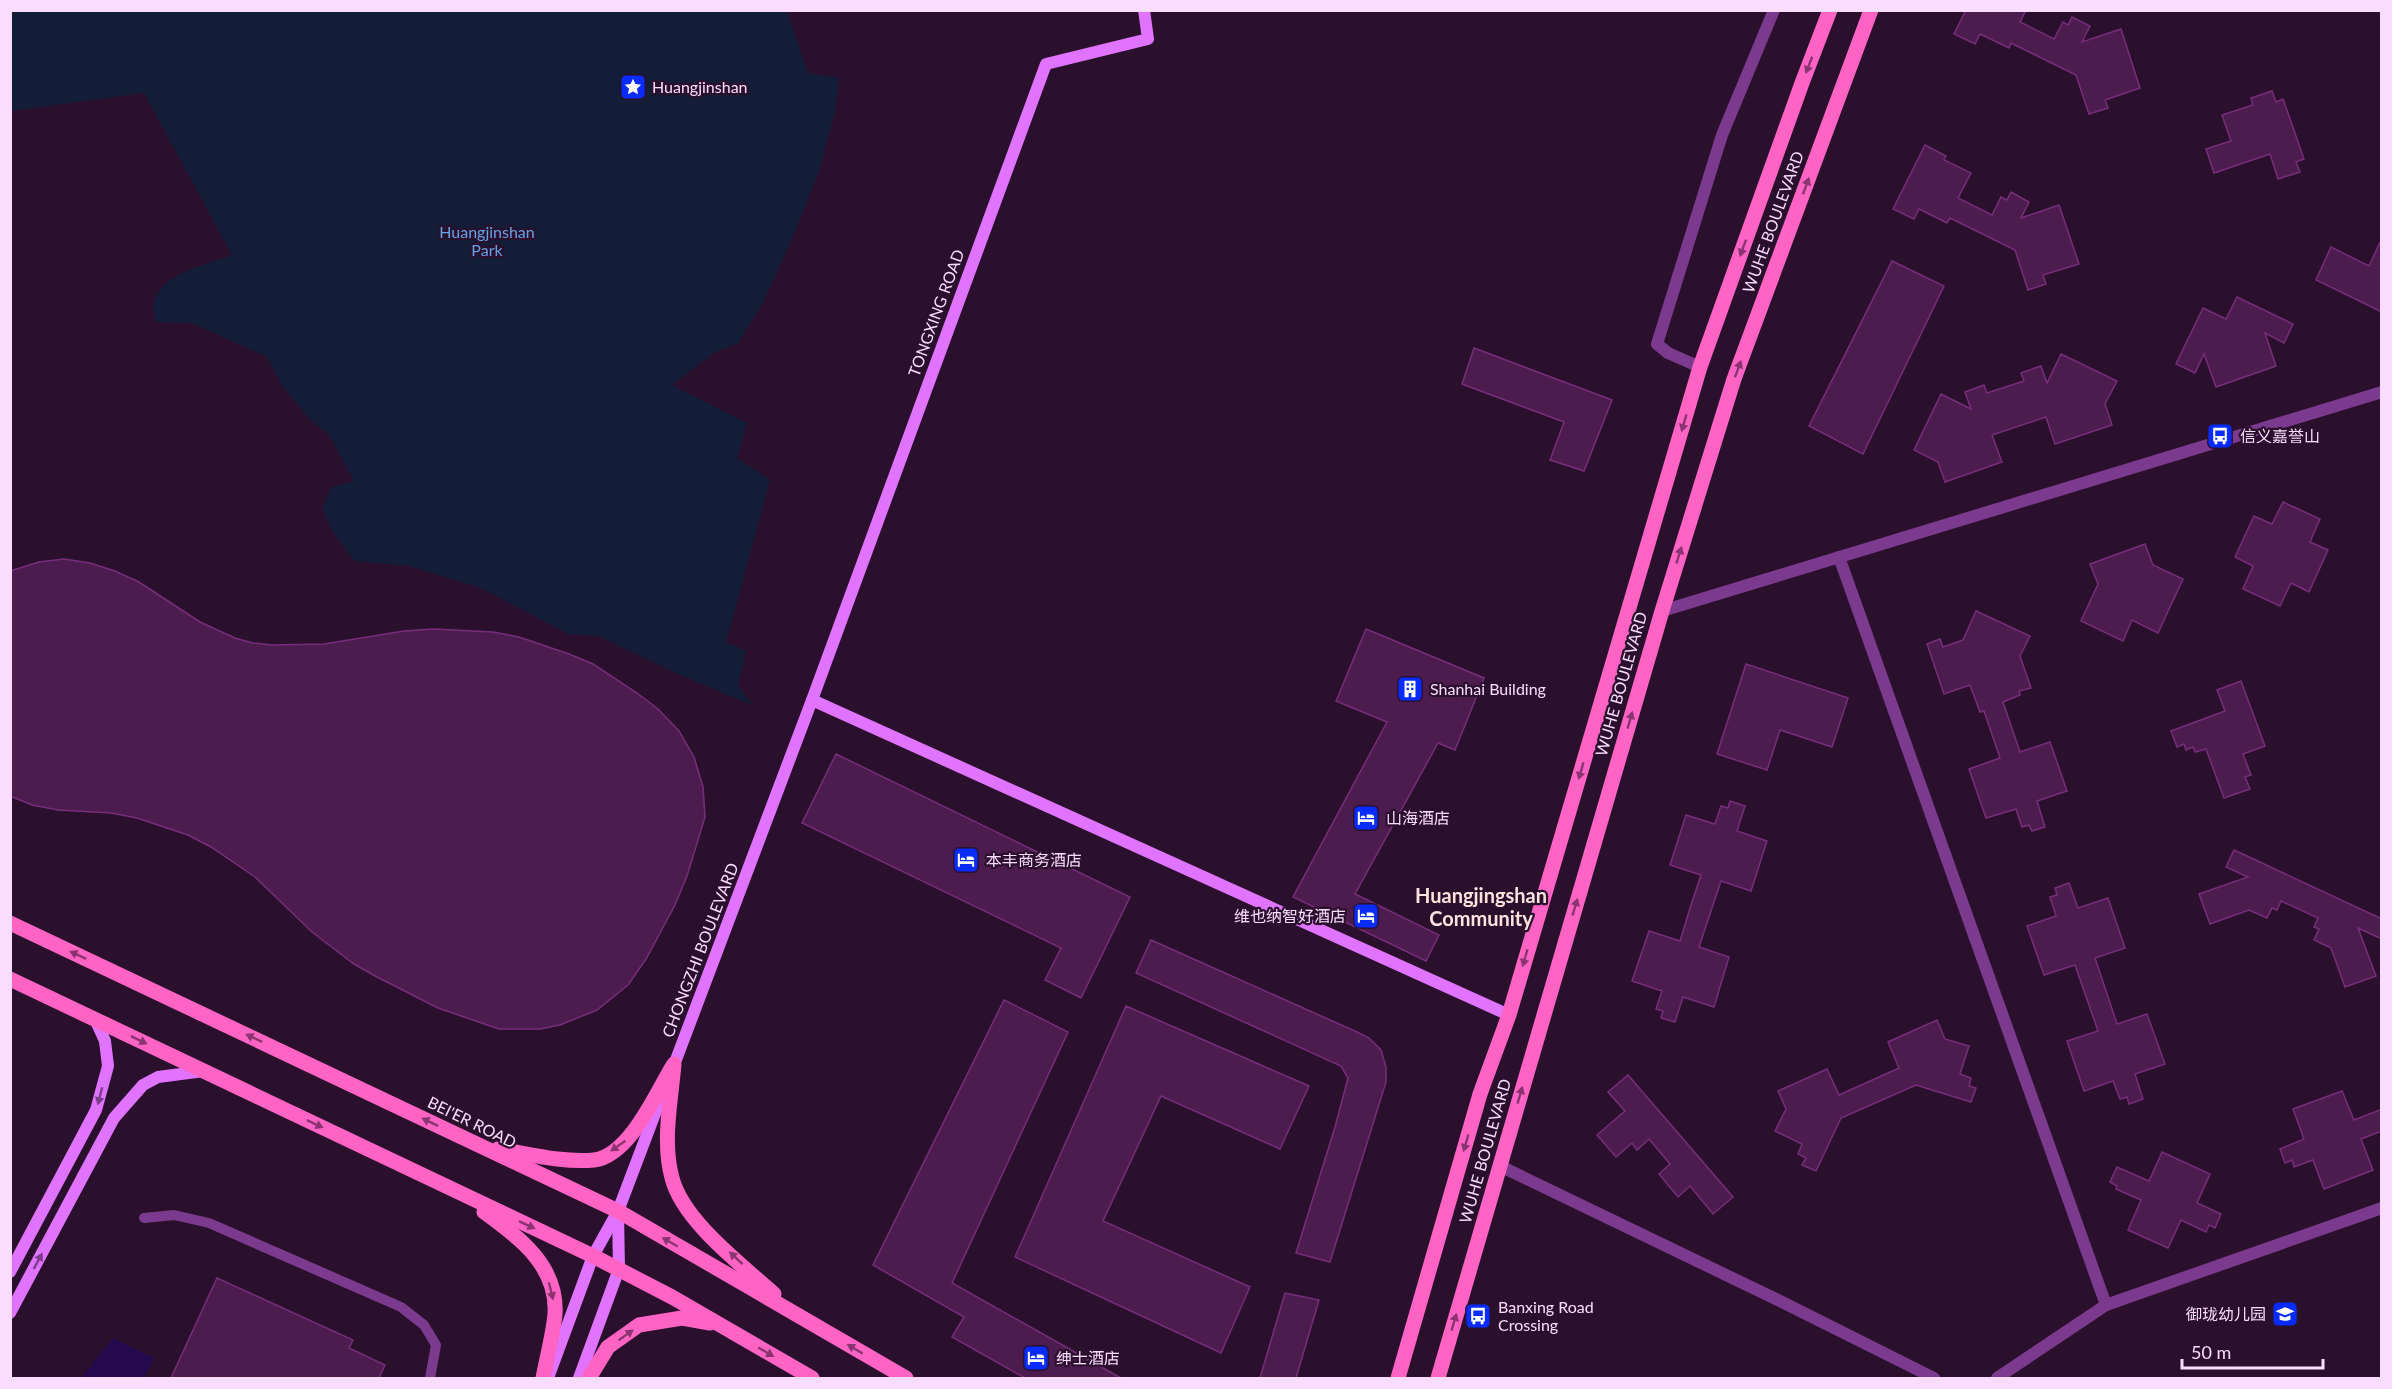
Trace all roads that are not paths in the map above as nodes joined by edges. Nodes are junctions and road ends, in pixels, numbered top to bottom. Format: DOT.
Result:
graph roads {
  1 [pos="1144,10"];
  2 [pos="1773,10"];
  3 [pos="1830,10"];
  4 [pos="1871,10"];
  5 [pos="1700,367"];
  6 [pos="2382,392"];
  7 [pos="1839,557"];
  8 [pos="1662,611"];
  9 [pos="812,700"];
  10 [pos="10,923"];
  11 [pos="10,978"];
  12 [pos="1509,1015"];
  13 [pos="95,1019"];
  14 [pos="674,1064"];
  15 [pos="204,1071"];
  16 [pos="483,1147"];
  17 [pos="1500,1166"];
  18 [pos="455,1190"];
  19 [pos="2382,1208"];
  20 [pos="618,1211"];
  21 [pos="144,1218"];
  22 [pos="593,1256"];
  23 [pos="619,1269"];
  24 [pos="10,1272"];
  25 [pos="2106,1305"];
  26 [pos="794,1312"];
  27 [pos="10,1313"];
  28 [pos="721,1325"];
  29 [pos="2015,1373"];
  30 [pos="430,1378"];
  31 [pos="543,1378"];
  32 [pos="548,1378"];
  33 [pos="579,1378"];
  34 [pos="589,1378"];
  35 [pos="812,1378"];
  36 [pos="906,1378"];
  37 [pos="1398,1378"];
  38 [pos="1438,1378"];
  39 [pos="1934,1378"];
  40 [pos="1997,1378"];
  1 -- 9 [label="street, TONGXING ROAD"];
  2 -- 5 [label="street"];
  3 -- 5 [label="main road, WUHE BOULEVARD, one-way"];
  8 -- 4 [label="main road, WUHE BOULEVARD, one-way"];
  5 -- 12 [label="main road, WUHE BOULEVARD, one-way"];
  6 -- 7 [label="street"];
  7 -- 8 [label="street"];
  7 -- 25 [label="street"];
  17 -- 8 [label="main road, WUHE BOULEVARD, one-way"];
  9 -- 12 [label="street"];
  9 -- 14 [label="street, CHONGZHI BOULEVARD"];
  16 -- 10 [label="main road, BEI'ER ROAD, one-way"];
  11 -- 13 [label="main road"];
  12 -- 37 [label="main road, WUHE BOULEVARD, one-way"];
  13 -- 15 [label="main road, one-way"];
  13 -- 24 [label="street, one-way"];
  14 -- 16 [label="main road, one-way"];
  14 -- 20 [label="street, CHONGZHI BOULEVARD"];
  26 -- 14 [label="main road, one-way"];
  15 -- 18 [label="main road, one-way"];
  27 -- 15 [label="street, one-way"];
  16 -- 20 [label="main road, BEI'ER ROAD"];
  38 -- 17 [label="main road, WUHE BOULEVARD, one-way"];
  17 -- 39 [label="street"];
  18 -- 22 [label="main road, one-way"];
  18 -- 31 [label="main road, one-way"];
  19 -- 25 [label="street"];
  20 -- 22 [label="street, CHONGZHI BOULEVARD"];
  20 -- 23 [label="street, CHONGZHI BOULEVARD"];
  26 -- 20 [label="main road, BEI'ER ROAD, one-way"];
  21 -- 30 [label="lane"];
  22 -- 23 [label="main road"];
  22 -- 32 [label="street, CHONGZHI BOULEVARD"];
  23 -- 28 [label="main road"];
  23 -- 33 [label="street, CHONGZHI BOULEVARD"];
  25 -- 29 [label="street"];
  36 -- 26 [label="main road, BEI'ER ROAD, one-way"];
  34 -- 28 [label="main road, one-way"];
  28 -- 35 [label="main road, one-way"];
  29 -- 40 [label="street"];
}
